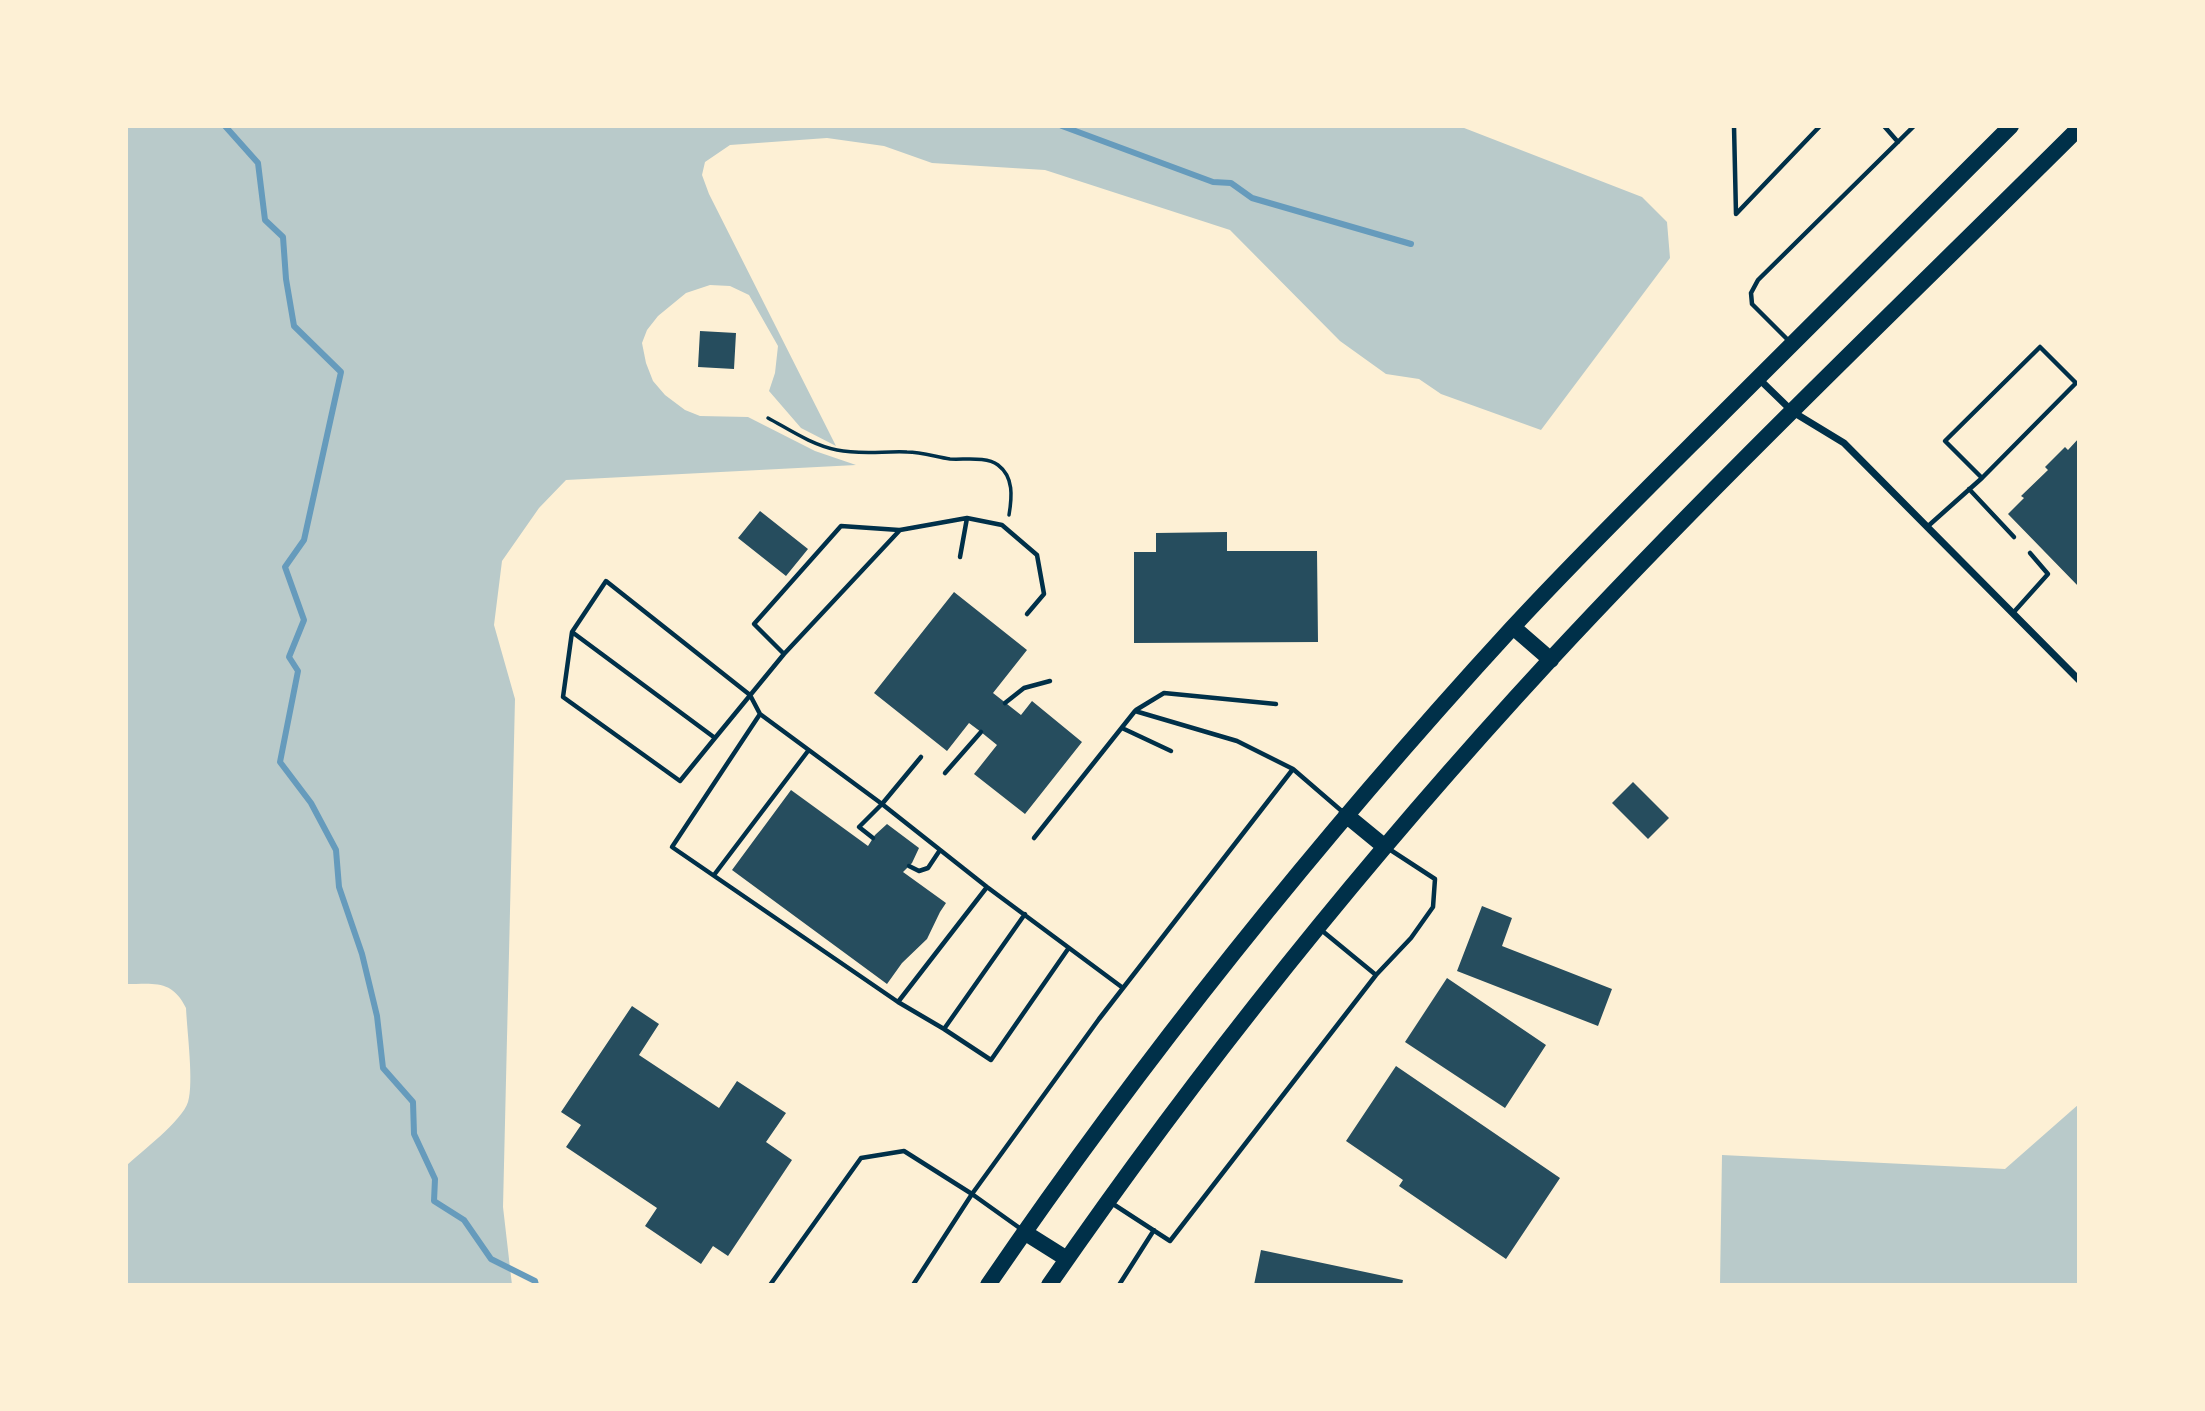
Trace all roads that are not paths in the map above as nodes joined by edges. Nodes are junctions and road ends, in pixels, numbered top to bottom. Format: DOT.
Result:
graph roads {
  1 [pos="1734,126"];
  2 [pos="1820,126"];
  3 [pos="1884,126"];
  4 [pos="1914,126"];
  5 [pos="2011,126"];
  6 [pos="2079,128"];
  7 [pos="1898,142"];
  8 [pos="1792,344"];
  9 [pos="1758,378"];
  10 [pos="1793,412"];
  11 [pos="1982,478"];
  12 [pos="1969,489"];
  13 [pos="967,518"];
  14 [pos="1927,527"];
  15 [pos="900,530"];
  16 [pos="2014,537"];
  17 [pos="2030,553"];
  18 [pos="960,557"];
  19 [pos="2013,613"];
  20 [pos="1027,614"];
  21 [pos="1513,627"];
  22 [pos="572,632"];
  23 [pos="784,654"];
  24 [pos="1551,660"];
  25 [pos="2079,680"];
  26 [pos="1051,681"];
  27 [pos="750,695"];
  28 [pos="1005,703"];
  29 [pos="1276,704"];
  30 [pos="1135,711"];
  31 [pos="760,714"];
  32 [pos="1122,728"];
  33 [pos="981,732"];
  34 [pos="715,738"];
  35 [pos="808,751"];
  36 [pos="1171,751"];
  37 [pos="921,757"];
  38 [pos="1293,769"];
  39 [pos="945,773"];
  40 [pos="883,804"];
  41 [pos="1346,815"];
  42 [pos="873,838"];
  43 [pos="1034,838"];
  44 [pos="1385,847"];
  45 [pos="940,850"];
  46 [pos="909,866"];
  47 [pos="714,875"];
  48 [pos="987,887"];
  49 [pos="1025,914"];
  50 [pos="1319,928"];
  51 [pos="1069,949"];
  52 [pos="1376,975"];
  53 [pos="1123,988"];
  54 [pos="898,1002"];
  55 [pos="944,1028"];
  56 [pos="972,1194"];
  57 [pos="1109,1201"];
  58 [pos="1154,1230"];
  59 [pos="1024,1232"];
  60 [pos="1067,1259"];
  61 [pos="770,1285"];
  62 [pos="913,1285"];
  63 [pos="988,1285"];
  64 [pos="1049,1285"];
  65 [pos="1119,1285"];
  1 -- 2 [label="lane"];
  3 -- 7 [label="lane"];
  4 -- 7 [label="lane"];
  5 -- 8 [label="highway"];
  6 -- 10 [label="highway"];
  7 -- 8 [label="lane"];
  8 -- 9 [label="highway"];
  9 -- 10 [label="street"];
  9 -- 21 [label="highway"];
  10 -- 14 [label="street"];
  10 -- 24 [label="highway"];
  11 -- 11 [label="lane"];
  11 -- 12 [label="lane"];
  12 -- 14 [label="lane"];
  12 -- 16 [label="lane"];
  13 -- 15 [label="lane"];
  13 -- 18 [label="lane"];
  13 -- 20 [label="lane"];
  14 -- 19 [label="street"];
  15 -- 23 [label="lane"];
  15 -- 23 [label="lane"];
  17 -- 19 [label="lane"];
  19 -- 25 [label="street"];
  21 -- 24 [label="highway"];
  21 -- 41 [label="highway"];
  22 -- 27 [label="lane"];
  22 -- 34 [label="lane"];
  22 -- 34 [label="lane"];
  23 -- 27 [label="lane"];
  24 -- 44 [label="highway"];
  26 -- 28 [label="lane"];
  27 -- 31 [label="lane"];
  27 -- 34 [label="lane"];
  29 -- 30 [label="lane"];
  30 -- 32 [label="lane"];
  30 -- 38 [label="lane"];
  31 -- 35 [label="lane"];
  31 -- 47 [label="lane"];
  32 -- 36 [label="lane"];
  32 -- 43 [label="lane"];
  33 -- 39 [label="lane"];
  35 -- 40 [label="lane"];
  35 -- 47 [label="lane"];
  37 -- 40 [label="lane"];
  38 -- 41 [label="lane"];
  38 -- 53 [label="lane"];
  40 -- 42 [label="lane"];
  40 -- 45 [label="lane"];
  41 -- 44 [label="highway"];
  41 -- 59 [label="highway"];
  44 -- 50 [label="highway"];
  44 -- 52 [label="lane"];
  45 -- 46 [label="lane"];
  45 -- 48 [label="lane"];
  47 -- 54 [label="lane"];
  48 -- 49 [label="lane"];
  48 -- 54 [label="lane"];
  49 -- 51 [label="lane"];
  49 -- 55 [label="lane"];
  50 -- 52 [label="lane"];
  50 -- 57 [label="highway"];
  51 -- 53 [label="lane"];
  51 -- 55 [label="lane"];
  52 -- 58 [label="lane"];
  53 -- 56 [label="lane"];
  54 -- 55 [label="lane"];
  56 -- 59 [label="lane"];
  56 -- 61 [label="lane"];
  56 -- 62 [label="lane"];
  57 -- 58 [label="lane"];
  57 -- 60 [label="highway"];
  58 -- 65 [label="lane"];
  59 -- 60 [label="highway"];
  59 -- 63 [label="highway"];
  60 -- 64 [label="highway"];
}
